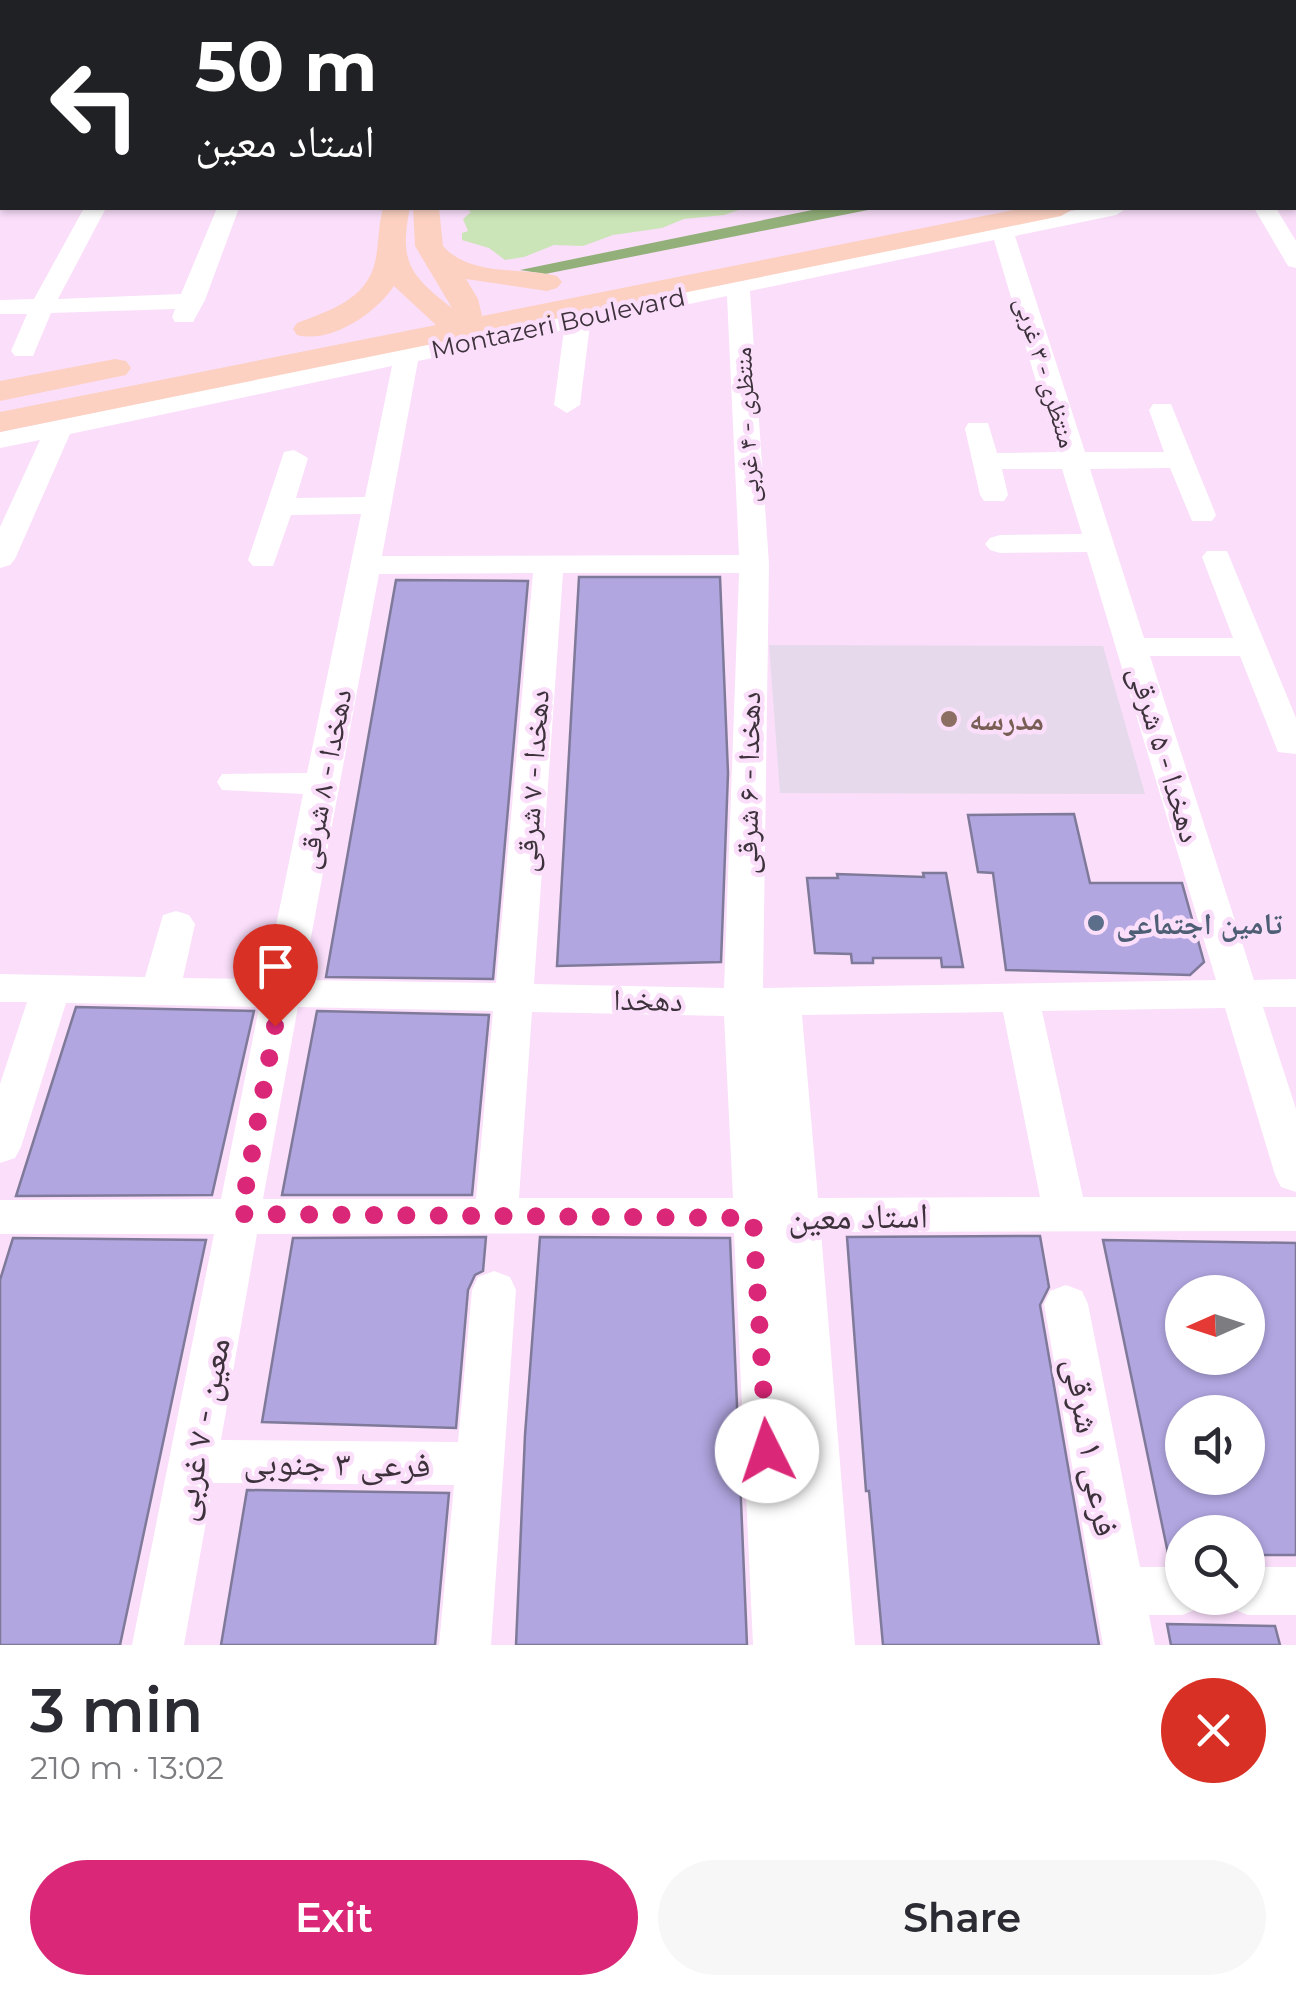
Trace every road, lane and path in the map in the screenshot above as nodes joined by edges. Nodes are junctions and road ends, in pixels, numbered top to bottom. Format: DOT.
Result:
graph roads {
  1 [pos="94,210"];
  2 [pos="227,210"];
  3 [pos="396,210"];
  4 [pos="426,210"];
  5 [pos="909,210"];
  6 [pos="1052,210"];
  7 [pos="1106,210"];
  8 [pos="1268,212"];
  9 [pos="1296,216"];
  10 [pos="1002,230"];
  11 [pos="428,249"];
  12 [pos="1296,262"];
  13 [pos="396,267"];
  14 [pos="548,282"];
  15 [pos="738,285"];
  16 [pos="496,292"];
  17 [pos="42,306"];
  18 [pos="0,307"];
  19 [pos="456,315"];
  20 [pos="526,315"];
  21 [pos="578,318"];
  22 [pos="353,330"];
  23 [pos="24,350"];
  24 [pos="407,354"];
  25 [pos="134,364"];
  26 [pos="218,376"];
  27 [pos="0,391"];
  28 [pos="567,405"];
  29 [pos="118,406"];
  30 [pos="1162,410"];
  31 [pos="0,422"];
  32 [pos="58,427"];
  33 [pos="978,429"];
  34 [pos="0,440"];
  35 [pos="294,458"];
  36 [pos="1074,460"];
  37 [pos="1181,460"];
  38 [pos="986,461"];
  39 [pos="994,495"];
  40 [pos="378,505"];
  41 [pos="279,507"];
  42 [pos="1202,515"];
  43 [pos="1095,529"];
  44 [pos="1000,544"];
  45 [pos="1217,557"];
  46 [pos="0,560"];
  47 [pos="263,560"];
  48 [pos="754,564"];
  49 [pos="366,565"];
  50 [pos="549,565"];
  51 [pos="1252,646"];
  52 [pos="1132,647"];
  53 [pos="1290,744"];
  54 [pos="234,782"];
  55 [pos="324,784"];
  56 [pos="176,924"];
  57 [pos="0,988"];
  58 [pos="51,988"];
  59 [pos="161,989"];
  60 [pos="281,992"];
  61 [pos="1240,993"];
  62 [pos="1296,993"];
  63 [pos="516,998"];
  64 [pos="1020,1000"];
  65 [pos="762,1002"];
  66 [pos="0,1147"];
  67 [pos="1296,1175"];
  68 [pos="1065,1213"];
  69 [pos="241,1214"];
  70 [pos="1296,1214"];
  71 [pos="496,1216"];
  72 [pos="0,1217"];
  73 [pos="775,1218"];
  74 [pos="494,1290"];
  75 [pos="1066,1304"];
  76 [pos="194,1461"];
  77 [pos="480,1464"];
  78 [pos="1118,1590"];
  79 [pos="1165,1591"];
  80 [pos="1265,1591"];
  81 [pos="1296,1591"];
  82 [pos="158,1645"];
  83 [pos="464,1645"];
  84 [pos="778,1645"];
  85 [pos="830,1645"];
  86 [pos="1128,1645"];
  1 -- 17 [label="street"];
  2 -- 17 [label="street"];
  3 -- 13 [label="main road"];
  4 -- 11 [label="main road"];
  5 -- 14 [label="main road, Montazeri Boulevard"];
  6 -- 20 [label="main road, Montazeri Boulevard"];
  7 -- 10 [label="street, Montazeri Boulevard"];
  8 -- 9 [label="street"];
  8 -- 12 [label="street"];
  10 -- 15 [label="street, Montazeri Boulevard"];
  10 -- 36 [label="street, منتظری - ۳ غربی"];
  11 -- 13 [label="main road"];
  11 -- 14 [label="main road"];
  11 -- 19 [label="main road"];
  13 -- 19 [label="main road"];
  13 -- 22 [label="main road"];
  14 -- 16 [label="main road, Montazeri Boulevard"];
  15 -- 21 [label="street, Montazeri Boulevard"];
  15 -- 48 [label="street, منتظری - ۴ غربی"];
  16 -- 19 [label="main road, Montazeri Boulevard"];
  16 -- 20 [label="main road"];
  17 -- 18 [label="street"];
  17 -- 23 [label="street"];
  19 -- 20 [label="main road, Montazeri Boulevard"];
  19 -- 22 [label="main road"];
  19 -- 26 [label="main road, Montazeri Boulevard"];
  21 -- 24 [label="street, Montazeri Boulevard"];
  21 -- 28 [label="street"];
  22 -- 26 [label="main road"];
  24 -- 29 [label="street, Montazeri Boulevard"];
  24 -- 40 [label="street, دهخدا - ۸ شرقی"];
  25 -- 27 [label="main road"];
  26 -- 29 [label="main road, Montazeri Boulevard"];
  29 -- 31 [label="main road, Montazeri Boulevard"];
  29 -- 32 [label="street, Montazeri Boulevard"];
  30 -- 37 [label="street"];
  32 -- 34 [label="street, Montazeri Boulevard"];
  32 -- 46 [label="street"];
  33 -- 38 [label="street"];
  35 -- 41 [label="street"];
  36 -- 37 [label="street"];
  36 -- 38 [label="street"];
  36 -- 43 [label="street, منتظری - ۳ غربی"];
  37 -- 42 [label="street"];
  38 -- 39 [label="street"];
  40 -- 41 [label="street"];
  40 -- 49 [label="street, دهخدا - ۸ شرقی"];
  41 -- 47 [label="street"];
  43 -- 44 [label="street"];
  43 -- 52 [label="street, دهخدا - ۵ شرقی"];
  45 -- 51 [label="street"];
  48 -- 50 [label="street"];
  48 -- 65 [label="street, دهخدا - ۶ شرقی"];
  49 -- 50 [label="street"];
  49 -- 55 [label="street, دهخدا - ۸ شرقی"];
  50 -- 63 [label="street, دهخدا - ۷ شرقی"];
  51 -- 52 [label="street"];
  51 -- 53 [label="street"];
  52 -- 61 [label="street, دهخدا - ۵ شرقی"];
  54 -- 55 [label="street"];
  55 -- 60 [label="street, دهخدا - ۸ شرقی"];
  56 -- 59 [label="street"];
  57 -- 58 [label="street, دهخدا"];
  58 -- 59 [label="street, دهخدا"];
  58 -- 66 [label="street"];
  59 -- 60 [label="street, دهخدا"];
  60 -- 63 [label="street, دهخدا"];
  60 -- 69 [label="street, دهخدا - ۸ شرقی"];
  61 -- 62 [label="street, دهخدا"];
  61 -- 64 [label="street, دهخدا"];
  61 -- 67 [label="street, دهخدا - ۵ شرقی"];
  63 -- 65 [label="street, دهخدا"];
  63 -- 71 [label="street, دهخدا - ۷ شرقی"];
  64 -- 65 [label="street, دهخدا"];
  64 -- 68 [label="street"];
  65 -- 73 [label="street, دهخدا - ۶ شرقی"];
  68 -- 70 [label="street, استاد معین"];
  68 -- 73 [label="street, استاد معین"];
  69 -- 71 [label="street, استاد معین"];
  69 -- 72 [label="street, استاد معین"];
  69 -- 76 [label="street, معین - ۷ غربی"];
  71 -- 73 [label="street, استاد معین"];
  73 -- 84 [label="street"];
  73 -- 85 [label="street"];
  74 -- 77 [label="street"];
  75 -- 78 [label="street, فرعی ۱ شرقی"];
  76 -- 77 [label="street, فرعی ۳ جنوبی"];
  76 -- 82 [label="street, معین - ۷ غربی"];
  77 -- 83 [label="street"];
  78 -- 79 [label="street"];
  78 -- 86 [label="street, فرعی ۱ شرقی"];
  80 -- 81 [label="street"];
}
